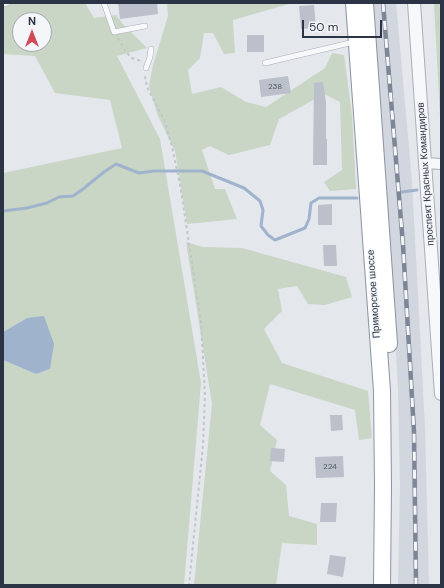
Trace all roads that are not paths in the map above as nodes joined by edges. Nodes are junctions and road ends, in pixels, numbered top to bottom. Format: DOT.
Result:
graph roads {
  1 [pos="6,3"];
  2 [pos="104,3"];
  3 [pos="354,3"];
  4 [pos="365,3"];
  5 [pos="414,3"];
  6 [pos="3,4"];
  7 [pos="145,26"];
  8 [pos="357,41"];
  9 [pos="151,50"];
  10 [pos="265,63"];
  11 [pos="146,68"];
  12 [pos="425,164"];
  13 [pos="441,164"];
  14 [pos="441,385"];
  15 [pos="441,394"];
  16 [pos="382,585"];
  17 [pos="392,585"];
  1 -- 6 [label="lane"];
  2 -- 7 [label="lane"];
  3 -- 8 [label="highway, Приморское шоссе"];
  4 -- 17 [label="highway, Приморское шоссе"];
  5 -- 12 [label="street, проспект Красных Командиров"];
  8 -- 10 [label="lane"];
  8 -- 16 [label="highway, Приморское шоссе"];
  9 -- 11 [label="lane"];
  12 -- 13 [label="street"];
  12 -- 14 [label="street, проспект Красных Командиров"];
  14 -- 15 [label="street, проспект Красных Командиров"];
}
